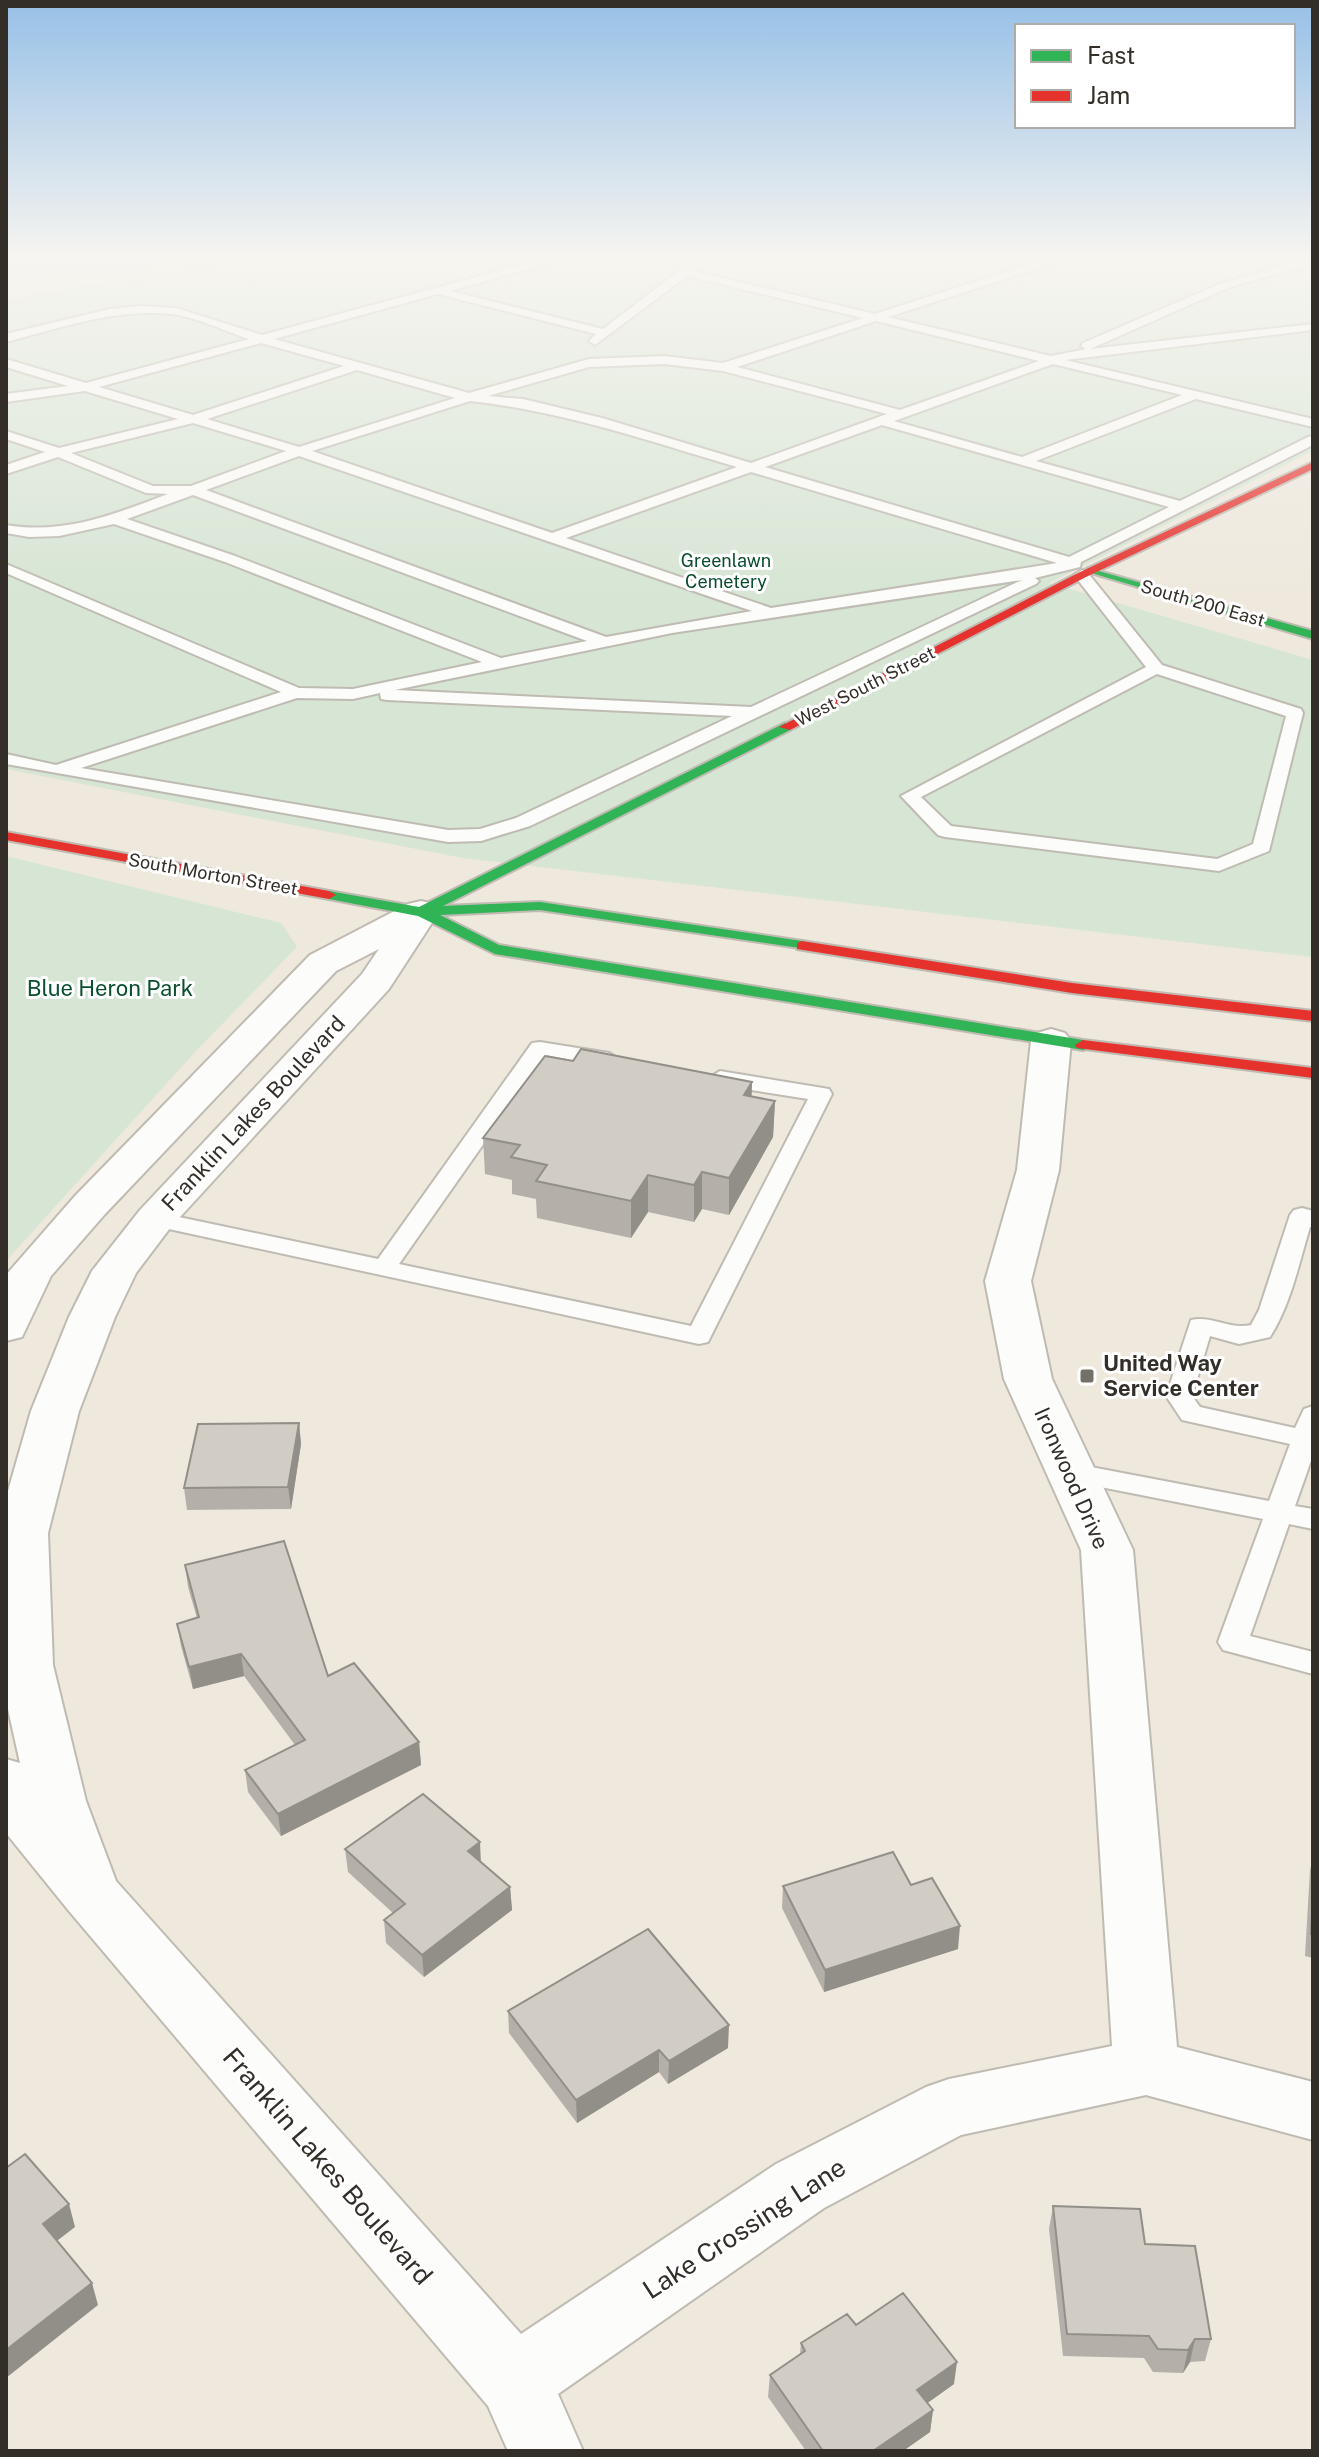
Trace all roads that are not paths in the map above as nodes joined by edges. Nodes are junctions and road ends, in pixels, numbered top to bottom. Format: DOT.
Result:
graph roads {
  1 [pos="31,371"];
  2 [pos="148,371"];
  3 [pos="342,371"];
  4 [pos="373,371"];
  5 [pos="561,371"];
  6 [pos="738,371"];
  7 [pos="1028,371"];
  8 [pos="1110,371"];
  9 [pos="85,387"];
  10 [pos="1197,394"];
  11 [pos="466,397"];
  12 [pos="6,398"];
  13 [pos="904,415"];
  14 [pos="194,419"];
  15 [pos="885,422"];
  16 [pos="1313,423"];
  17 [pos="6,435"];
  18 [pos="1313,440"];
  19 [pos="299,451"];
  20 [pos="58,452"];
  21 [pos="1023,461"];
  22 [pos="753,468"];
  23 [pos="6,470"];
  24 [pos="1306,473"];
  25 [pos="193,490"];
  26 [pos="1181,506"];
  27 [pos="114,519"];
  28 [pos="6,529"];
  29 [pos="551,538"];
  30 [pos="1061,566"];
  31 [pos="6,568"];
  32 [pos="1087,573"];
  33 [pos="770,612"];
  34 [pos="1313,635"];
  35 [pos="603,641"];
  36 [pos="498,663"];
  37 [pos="1156,668"];
  38 [pos="296,693"];
  39 [pos="353,694"];
  40 [pos="755,713"];
  41 [pos="6,759"];
  42 [pos="57,770"];
  43 [pos="6,836"];
  44 [pos="421,912"];
  45 [pos="1313,1016"];
  46 [pos="1051,1041"];
  47 [pos="633,1064"];
  48 [pos="221,1071"];
  49 [pos="1313,1073"];
  50 [pos="696,1074"];
  51 [pos="280,1084"];
  52 [pos="90,1205"];
  53 [pos="155,1219"];
  54 [pos="1313,1220"];
  55 [pos="383,1270"];
  56 [pos="6,1327"];
  57 [pos="1309,1427"];
  58 [pos="1070,1472"];
  59 [pos="1280,1512"];
  60 [pos="1313,1519"];
  61 [pos="1313,1663"];
  62 [pos="6,1781"];
  63 [pos="90,1894"];
  64 [pos="1146,2067"];
  65 [pos="1313,2111"];
  66 [pos="514,2381"];
  67 [pos="546,2451"];
  1 -- 9 [label="lane"];
  2 -- 9 [label="lane"];
  3 -- 14 [label="lane"];
  4 -- 11 [label="lane"];
  5 -- 11 [label="lane"];
  6 -- 13 [label="lane"];
  7 -- 13 [label="lane"];
  8 -- 10 [label="lane"];
  9 -- 12 [label="lane"];
  9 -- 14 [label="lane"];
  10 -- 16 [label="lane"];
  10 -- 21 [label="lane"];
  11 -- 19 [label="lane"];
  11 -- 22 [label="lane"];
  13 -- 15 [label="lane"];
  14 -- 19 [label="lane"];
  14 -- 20 [label="lane"];
  15 -- 21 [label="lane"];
  15 -- 22 [label="lane"];
  17 -- 20 [label="lane"];
  18 -- 26 [label="lane"];
  19 -- 25 [label="lane"];
  19 -- 29 [label="lane"];
  20 -- 23 [label="lane"];
  20 -- 25 [label="lane"];
  21 -- 26 [label="lane"];
  22 -- 29 [label="lane"];
  22 -- 30 [label="lane"];
  24 -- 32 [label="main road, West South Street"];
  25 -- 27 [label="lane"];
  25 -- 35 [label="lane"];
  26 -- 30 [label="lane"];
  27 -- 28 [label="lane"];
  27 -- 36 [label="lane"];
  29 -- 33 [label="lane"];
  30 -- 32 [label="lane"];
  30 -- 33 [label="lane"];
  30 -- 40 [label="lane"];
  31 -- 38 [label="lane"];
  32 -- 34 [label="main road, South 200 East"];
  32 -- 37 [label="lane"];
  32 -- 44 [label="main road, West South Street"];
  33 -- 35 [label="lane"];
  35 -- 36 [label="lane"];
  36 -- 39 [label="lane"];
  37 -- 37 [label="lane"];
  38 -- 39 [label="lane"];
  38 -- 42 [label="lane"];
  39 -- 40 [label="lane"];
  40 -- 42 [label="lane"];
  41 -- 42 [label="lane"];
  43 -- 44 [label="main road, South Morton Street"];
  44 -- 45 [label="main road"];
  44 -- 46 [label="main road"];
  44 -- 48 [label="street"];
  44 -- 51 [label="street, Franklin Lakes Boulevard"];
  46 -- 49 [label="main road"];
  46 -- 58 [label="street, Ironwood Drive"];
  47 -- 55 [label="lane"];
  48 -- 51 [label="street"];
  48 -- 52 [label="street"];
  50 -- 55 [label="lane"];
  51 -- 53 [label="street, Franklin Lakes Boulevard"];
  52 -- 53 [label="street"];
  52 -- 56 [label="street"];
  53 -- 55 [label="lane"];
  53 -- 63 [label="street, Franklin Lakes Boulevard"];
  54 -- 57 [label="lane"];
  57 -- 59 [label="lane"];
  58 -- 59 [label="lane"];
  58 -- 64 [label="street, Ironwood Drive"];
  59 -- 60 [label="lane"];
  59 -- 61 [label="lane"];
  62 -- 63 [label="street, Franklin Lakes Boulevard"];
  63 -- 66 [label="street, Franklin Lakes Boulevard"];
  64 -- 65 [label="street, Lake Crossing Lane"];
  64 -- 66 [label="street, Lake Crossing Lane"];
  66 -- 67 [label="street, Franklin Lakes Boulevard"];
}
